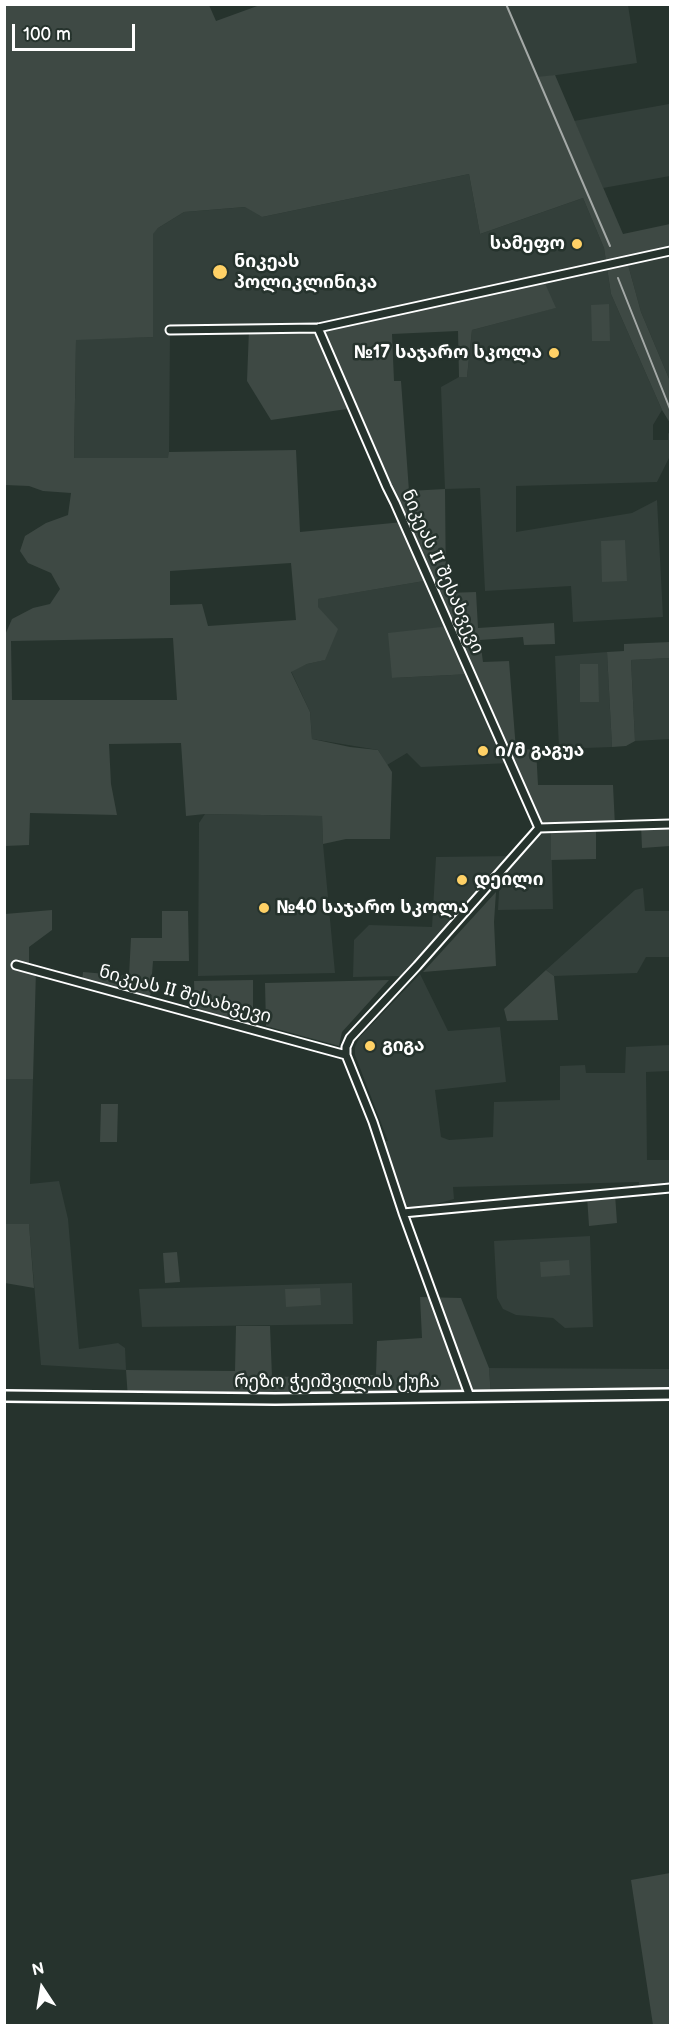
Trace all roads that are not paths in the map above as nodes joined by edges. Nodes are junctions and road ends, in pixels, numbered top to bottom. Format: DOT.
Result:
graph roads {
  1 [pos="670,251"];
  2 [pos="318,328"];
  3 [pos="170,330"];
  4 [pos="670,824"];
  5 [pos="539,828"];
  6 [pos="16,965"];
  7 [pos="346,1055"];
  8 [pos="670,1188"];
  9 [pos="403,1213"];
  10 [pos="670,1394"];
  11 [pos="4,1396"];
  12 [pos="470,1397"];
  1 -- 2 [label="street"];
  2 -- 3 [label="street"];
  2 -- 5 [label="street, ნიკეას II შესახვევი"];
  4 -- 5 [label="street"];
  5 -- 7 [label="street"];
  6 -- 7 [label="street, ნიკეას II შესახვევი"];
  7 -- 9 [label="street"];
  8 -- 9 [label="street"];
  9 -- 12 [label="street"];
  10 -- 12 [label="main road, რეზო ჭეიშვილის ქუჩა"];
  11 -- 12 [label="main road, რეზო ჭეიშვილის ქუჩა"];
}
